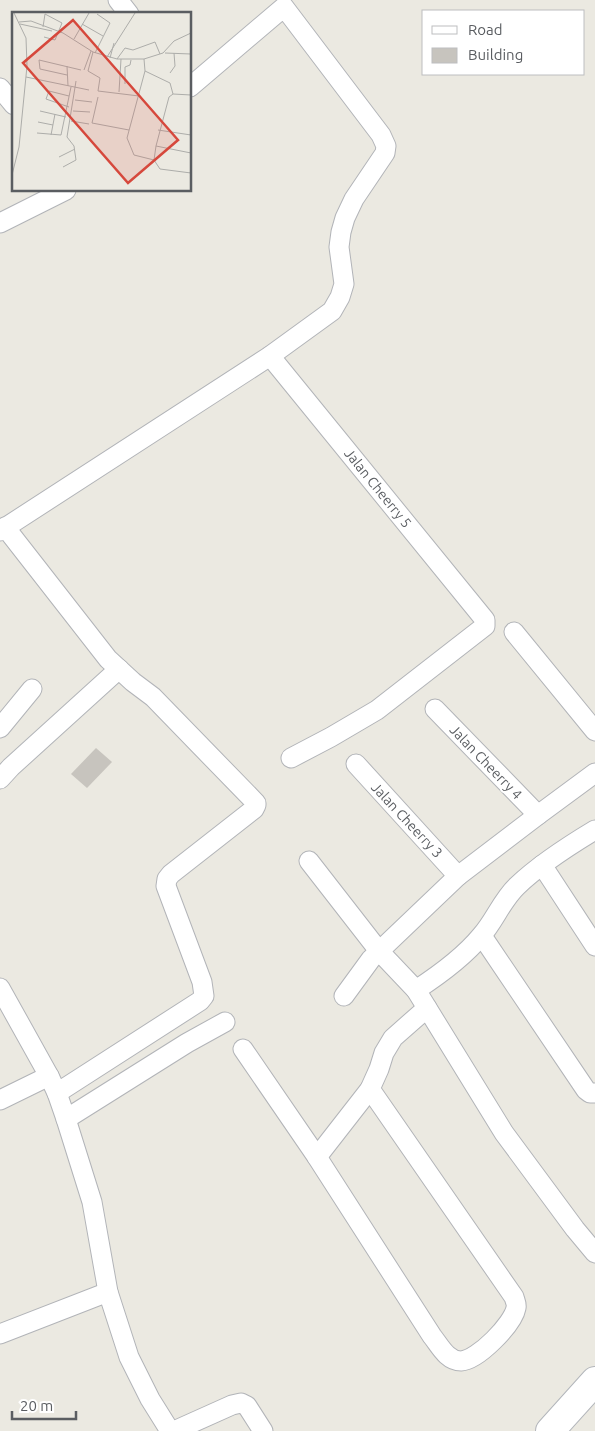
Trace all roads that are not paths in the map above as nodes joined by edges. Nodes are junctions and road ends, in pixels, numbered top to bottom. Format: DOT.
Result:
graph roads {
  1 [pos="118,0"];
  2 [pos="286,3"];
  3 [pos="127,12"];
  4 [pos="191,86"];
  5 [pos="0,88"];
  6 [pos="12,103"];
  7 [pos="64,191"];
  8 [pos="0,223"];
  9 [pos="270,356"];
  10 [pos="3,529"];
  11 [pos="514,632"];
  12 [pos="119,669"];
  13 [pos="32,689"];
  14 [pos="435,708"];
  15 [pos="0,728"];
  16 [pos="595,731"];
  17 [pos="291,758"];
  18 [pos="356,764"];
  19 [pos="595,774"];
  20 [pos="0,779"];
  21 [pos="538,815"];
  22 [pos="595,830"];
  23 [pos="308,861"];
  24 [pos="542,865"];
  25 [pos="458,876"];
  26 [pos="482,936"];
  27 [pos="595,946"];
  28 [pos="379,952"];
  29 [pos="0,988"];
  30 [pos="416,990"];
  31 [pos="344,996"];
  32 [pos="426,1008"];
  33 [pos="225,1022"];
  34 [pos="243,1049"];
  35 [pos="49,1076"];
  36 [pos="370,1089"];
  37 [pos="57,1093"];
  38 [pos="595,1093"];
  39 [pos="0,1100"];
  40 [pos="66,1119"];
  41 [pos="317,1157"];
  42 [pos="595,1253"];
  43 [pos="108,1292"];
  44 [pos="0,1334"];
  45 [pos="595,1381"];
  46 [pos="170,1431"];
  47 [pos="174,1431"];
  48 [pos="263,1431"];
  49 [pos="550,1431"];
  1 -- 3 [label="street"];
  2 -- 4 [label="street"];
  2 -- 9 [label="street"];
  5 -- 6 [label="street"];
  7 -- 8 [label="street"];
  9 -- 10 [label="street"];
  9 -- 17 [label="street, Jalan Cheerry 5"];
  10 -- 12 [label="street"];
  11 -- 16 [label="street"];
  12 -- 20 [label="street"];
  12 -- 37 [label="street"];
  13 -- 15 [label="street"];
  14 -- 21 [label="street, Jalan Cheerry 4"];
  18 -- 25 [label="street, Jalan Cheerry 3"];
  19 -- 21 [label="street"];
  21 -- 25 [label="street"];
  22 -- 24 [label="street"];
  23 -- 28 [label="street"];
  24 -- 26 [label="street"];
  24 -- 27 [label="street"];
  25 -- 28 [label="street"];
  26 -- 30 [label="street"];
  26 -- 38 [label="street"];
  28 -- 30 [label="street"];
  28 -- 31 [label="street"];
  29 -- 35 [label="street"];
  30 -- 32 [label="street"];
  32 -- 36 [label="street"];
  32 -- 42 [label="street"];
  33 -- 40 [label="street"];
  34 -- 41 [label="street"];
  35 -- 37 [label="street"];
  35 -- 39 [label="street"];
  36 -- 41 [label="street"];
  36 -- 41 [label="street"];
  37 -- 40 [label="street"];
  40 -- 43 [label="street"];
  43 -- 44 [label="street"];
  43 -- 46 [label="street"];
  45 -- 49 [label="main road"];
  47 -- 48 [label="street"];
}
